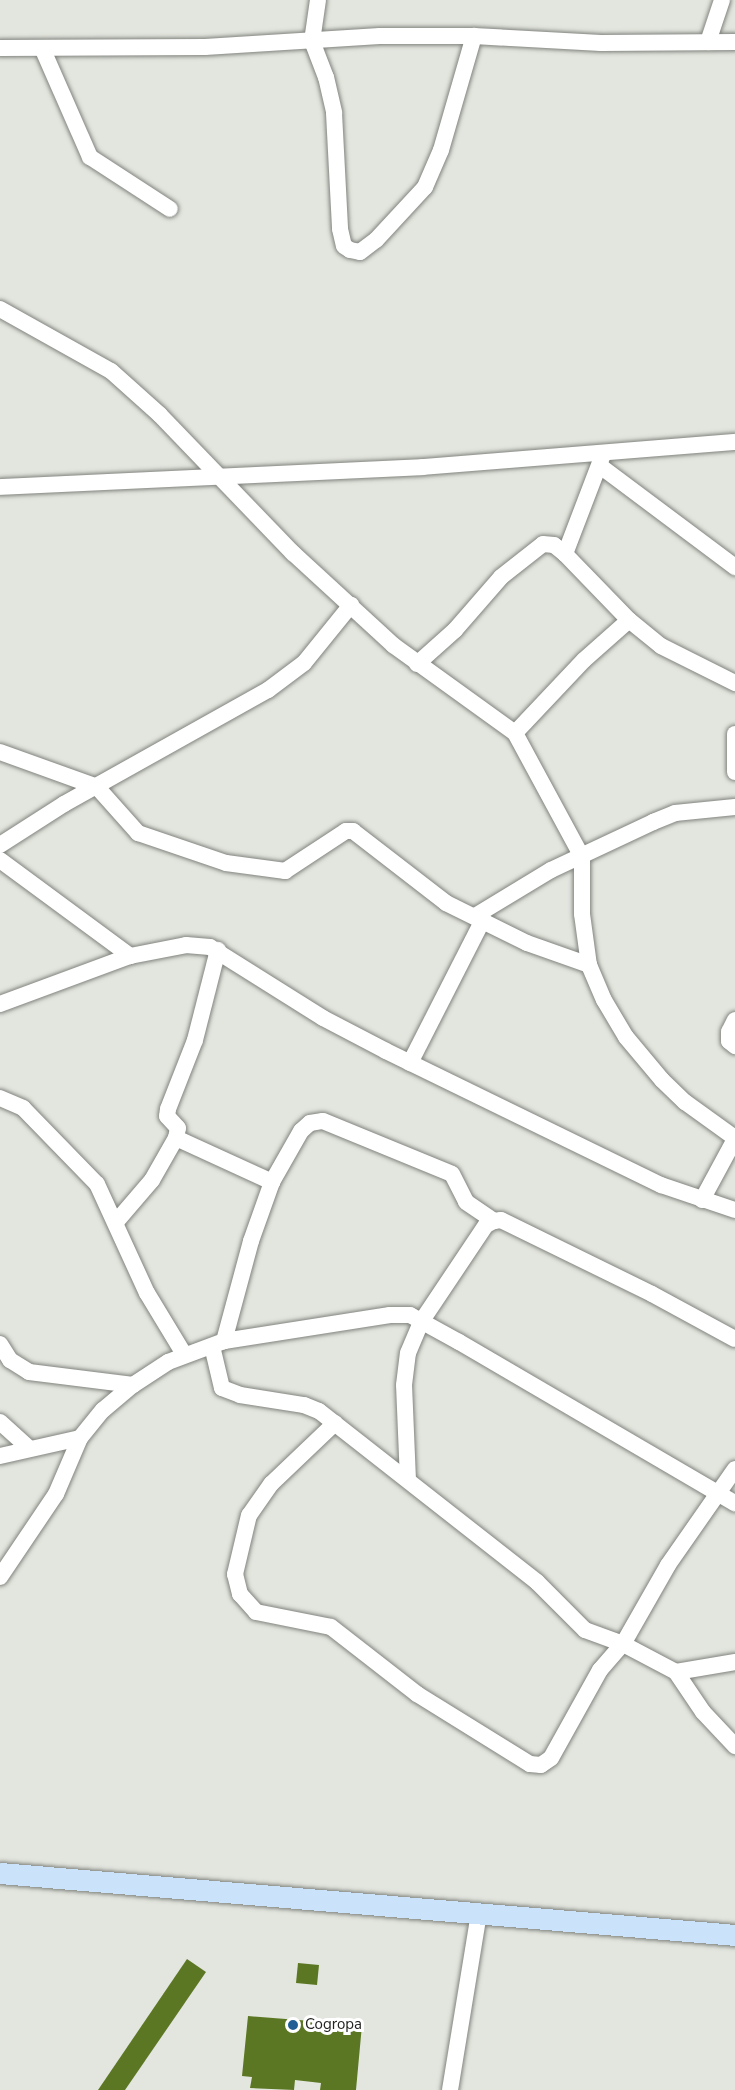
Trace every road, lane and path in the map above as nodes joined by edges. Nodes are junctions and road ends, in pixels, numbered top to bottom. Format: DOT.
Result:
graph roads {
  1 [pos="318,0"];
  2 [pos="722,0"];
  3 [pos="474,36"];
  4 [pos="312,41"];
  5 [pos="708,42"];
  6 [pos="735,42"];
  7 [pos="0,48"];
  8 [pos="43,50"];
  9 [pos="170,209"];
  10 [pos="0,309"];
  11 [pos="735,442"];
  12 [pos="601,460"];
  13 [pos="220,476"];
  14 [pos="0,488"];
  15 [pos="565,554"];
  16 [pos="735,567"];
  17 [pos="351,605"];
  18 [pos="629,620"];
  19 [pos="417,664"];
  20 [pos="735,683"];
  21 [pos="515,733"];
  22 [pos="735,734"];
  23 [pos="0,752"];
  24 [pos="735,772"];
  25 [pos="97,787"];
  26 [pos="735,807"];
  27 [pos="0,845"];
  28 [pos="582,856"];
  29 [pos="0,860"];
  30 [pos="479,918"];
  31 [pos="218,951"];
  32 [pos="130,956"];
  33 [pos="589,966"];
  34 [pos="0,1004"];
  35 [pos="735,1020"];
  36 [pos="735,1046"];
  37 [pos="410,1063"];
  38 [pos="0,1098"];
  39 [pos="176,1138"];
  40 [pos="735,1138"];
  41 [pos="272,1182"];
  42 [pos="702,1200"];
  43 [pos="735,1210"];
  44 [pos="494,1221"];
  45 [pos="116,1222"];
  46 [pos="421,1322"];
  47 [pos="733,1333"];
  48 [pos="218,1343"];
  49 [pos="0,1344"];
  50 [pos="184,1354"];
  51 [pos="133,1385"];
  52 [pos="0,1422"];
  53 [pos="335,1423"];
  54 [pos="80,1438"];
  55 [pos="29,1448"];
  56 [pos="0,1456"];
  57 [pos="735,1469"];
  58 [pos="408,1480"];
  59 [pos="719,1496"];
  60 [pos="735,1503"];
  61 [pos="0,1577"];
  62 [pos="623,1644"];
  63 [pos="735,1662"];
  64 [pos="676,1672"];
  65 [pos="735,1746"];
  66 [pos="0,1873"];
  67 [pos="479,1913"];
  68 [pos="735,1935"];
  69 [pos="450,2090"];
  1 -- 4 [label="street"];
  2 -- 5 [label="street"];
  3 -- 4 [label="street"];
  3 -- 4 [label="street"];
  3 -- 5 [label="street"];
  4 -- 8 [label="street"];
  5 -- 6 [label="street"];
  7 -- 8 [label="street"];
  8 -- 9 [label="street"];
  10 -- 13 [label="street"];
  11 -- 12 [label="street"];
  12 -- 13 [label="street"];
  12 -- 15 [label="street"];
  12 -- 16 [label="street"];
  13 -- 14 [label="street"];
  13 -- 17 [label="street"];
  15 -- 18 [label="street"];
  15 -- 19 [label="street"];
  17 -- 19 [label="street"];
  17 -- 25 [label="street"];
  18 -- 20 [label="street"];
  18 -- 21 [label="street"];
  19 -- 21 [label="street"];
  21 -- 28 [label="street"];
  22 -- 24 [label="street"];
  23 -- 25 [label="street"];
  25 -- 27 [label="street"];
  25 -- 30 [label="street"];
  26 -- 28 [label="street"];
  28 -- 30 [label="street"];
  28 -- 33 [label="street"];
  29 -- 32 [label="street"];
  30 -- 33 [label="street"];
  30 -- 37 [label="street"];
  31 -- 32 [label="street"];
  31 -- 37 [label="street"];
  31 -- 39 [label="street"];
  32 -- 34 [label="street"];
  33 -- 40 [label="street"];
  35 -- 36 [label="street"];
  37 -- 42 [label="street"];
  38 -- 45 [label="street"];
  39 -- 41 [label="street"];
  39 -- 45 [label="street"];
  40 -- 42 [label="street"];
  41 -- 44 [label="street"];
  41 -- 48 [label="street"];
  42 -- 43 [label="street"];
  44 -- 46 [label="street"];
  44 -- 47 [label="street"];
  45 -- 50 [label="street"];
  46 -- 48 [label="street"];
  46 -- 58 [label="street"];
  46 -- 59 [label="street"];
  48 -- 50 [label="street"];
  48 -- 53 [label="street"];
  49 -- 51 [label="street"];
  50 -- 51 [label="street"];
  51 -- 54 [label="street"];
  52 -- 55 [label="street"];
  53 -- 58 [label="street"];
  53 -- 62 [label="street"];
  54 -- 55 [label="street"];
  54 -- 61 [label="street"];
  55 -- 56 [label="street"];
  57 -- 59 [label="street"];
  58 -- 62 [label="street"];
  59 -- 60 [label="street"];
  59 -- 62 [label="street"];
  62 -- 64 [label="street"];
  63 -- 64 [label="street"];
  64 -- 65 [label="street"];
  66 -- 67 [label="main road"];
  67 -- 68 [label="main road"];
  67 -- 69 [label="street"];
}
